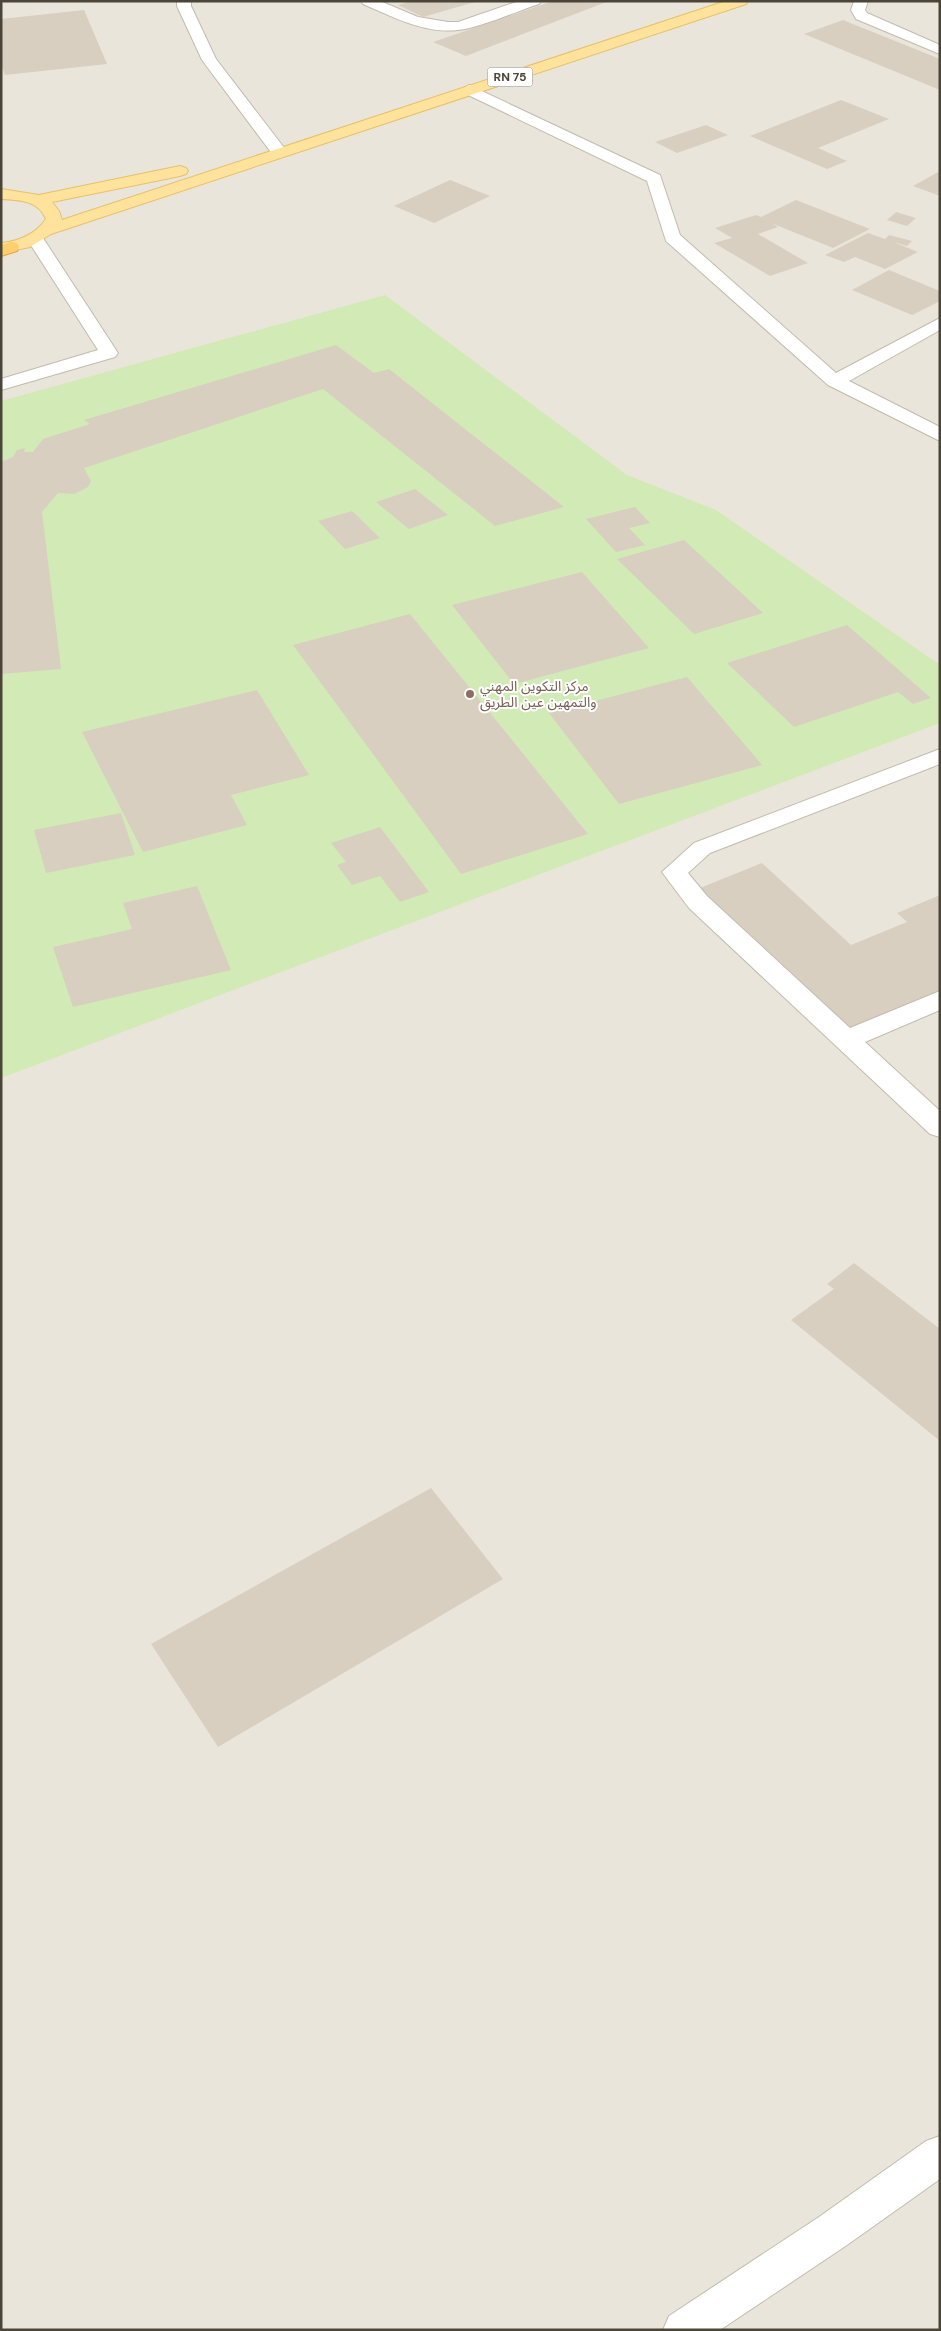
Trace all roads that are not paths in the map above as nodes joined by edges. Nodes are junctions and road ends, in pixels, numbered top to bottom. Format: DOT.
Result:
graph roads {
  1 [pos="184,1"];
  2 [pos="368,1"];
  3 [pos="534,1"];
  4 [pos="741,1"];
  5 [pos="861,1"];
  6 [pos="940,50"];
  7 [pos="469,90"];
  8 [pos="279,152"];
  9 [pos="1,182"];
  10 [pos="1,194"];
  11 [pos="19,195"];
  12 [pos="37,200"];
  13 [pos="41,235"];
  14 [pos="4,249"];
  15 [pos="940,323"];
  16 [pos="835,381"];
  17 [pos="1,385"];
  18 [pos="940,435"];
  19 [pos="940,756"];
  20 [pos="940,1000"];
  21 [pos="847,1040"];
  22 [pos="940,1127"];
  23 [pos="940,2155"];
  24 [pos="683,2330"];
  1 -- 8 [label="street"];
  2 -- 3 [label="street"];
  4 -- 7 [label="main road, RN 75"];
  5 -- 6 [label="street"];
  7 -- 8 [label="main road, RN 75"];
  7 -- 16 [label="street"];
  8 -- 12 [label="main road, RN 75"];
  8 -- 13 [label="main road"];
  9 -- 11 [label="main road"];
  10 -- 11 [label="main road"];
  11 -- 12 [label="main road"];
  12 -- 13 [label="main road"];
  13 -- 14 [label="main road"];
  13 -- 17 [label="street"];
  15 -- 16 [label="street"];
  16 -- 18 [label="street"];
  19 -- 21 [label="street"];
  20 -- 21 [label="street"];
  21 -- 22 [label="street"];
  23 -- 24 [label="street"];
}
